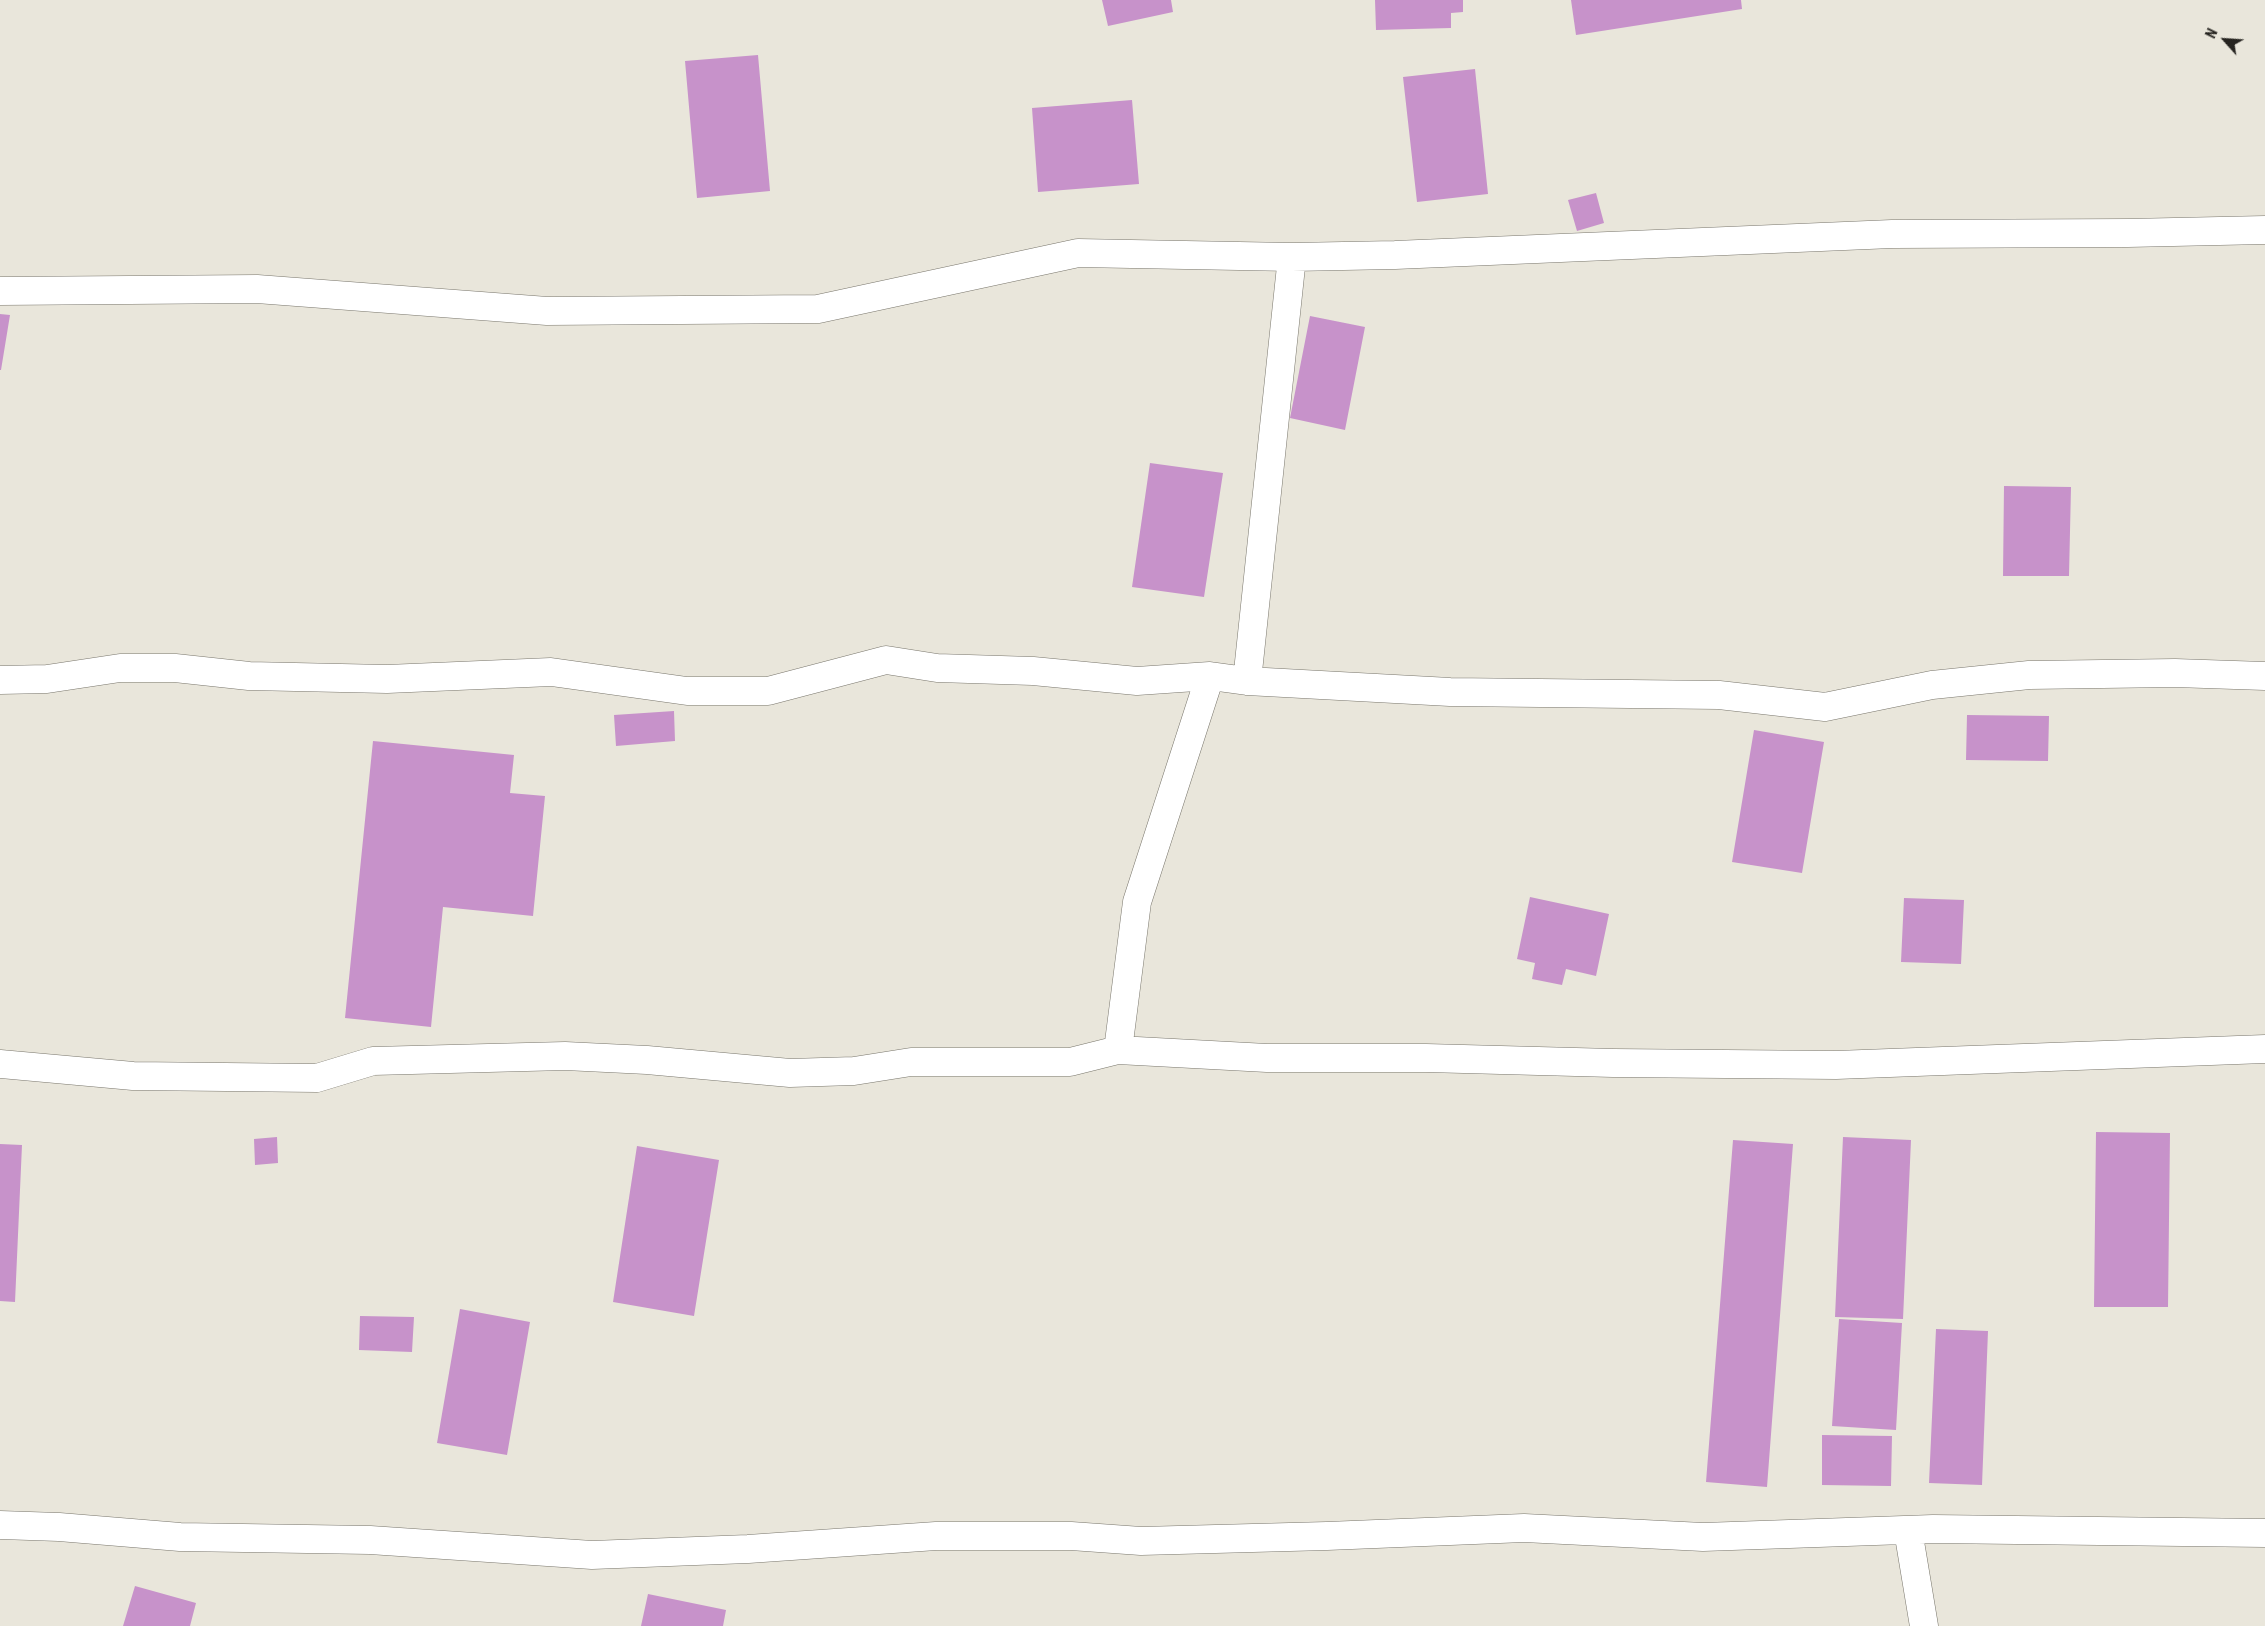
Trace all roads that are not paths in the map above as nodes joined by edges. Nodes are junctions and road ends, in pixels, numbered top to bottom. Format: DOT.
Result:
graph roads {
  1 [pos="2265,230"];
  2 [pos="1292,257"];
  3 [pos="0,291"];
  4 [pos="1210,676"];
  5 [pos="2265,676"];
  6 [pos="0,680"];
  7 [pos="1247,680"];
  8 [pos="2265,1049"];
  9 [pos="1118,1050"];
  10 [pos="0,1064"];
  11 [pos="0,1525"];
  12 [pos="1908,1530"];
  13 [pos="2265,1533"];
  14 [pos="1924,1626"];
  1 -- 2 [label="street"];
  2 -- 3 [label="street"];
  2 -- 7 [label="street"];
  4 -- 6 [label="street"];
  4 -- 7 [label="street"];
  4 -- 9 [label="street"];
  5 -- 7 [label="street"];
  8 -- 9 [label="street"];
  9 -- 10 [label="street"];
  11 -- 12 [label="street"];
  12 -- 13 [label="street"];
  12 -- 14 [label="street"];
}
